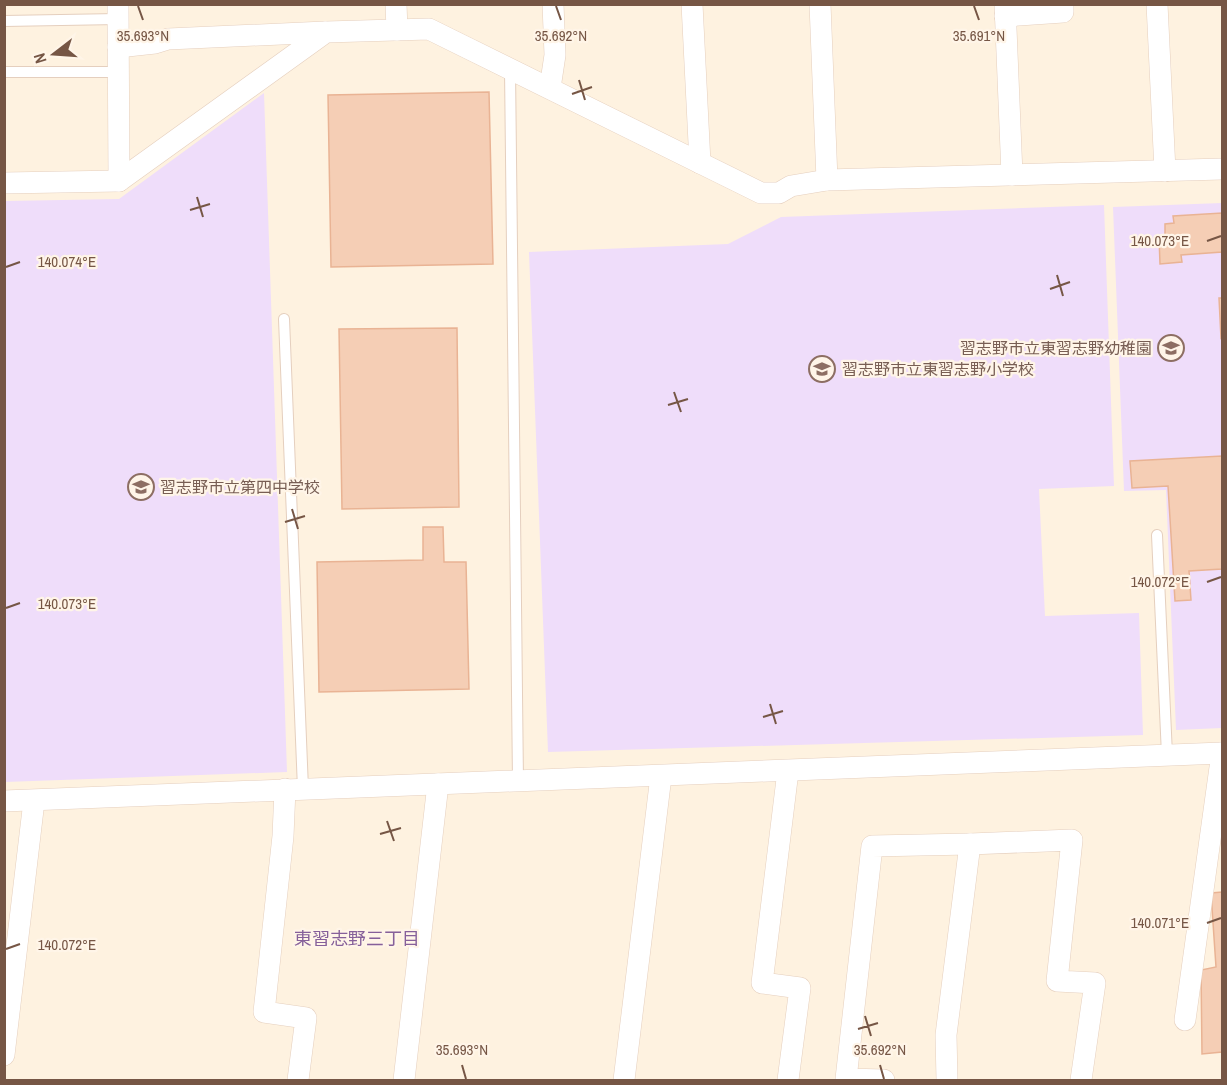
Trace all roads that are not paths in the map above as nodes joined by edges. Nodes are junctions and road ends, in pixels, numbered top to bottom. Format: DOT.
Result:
graph roads {
  1 [pos="396,4"];
  2 [pos="553,4"];
  3 [pos="692,4"];
  4 [pos="820,4"];
  5 [pos="1063,4"];
  6 [pos="1157,4"];
  7 [pos="1005,10"];
  8 [pos="118,12"];
  9 [pos="4,21"];
  10 [pos="397,30"];
  11 [pos="326,32"];
  12 [pos="118,47"];
  13 [pos="510,69"];
  14 [pos="4,72"];
  15 [pos="118,72"];
  16 [pos="550,88"];
  17 [pos="700,163"];
  18 [pos="1222,170"];
  19 [pos="1165,171"];
  20 [pos="1012,176"];
  21 [pos="827,180"];
  22 [pos="119,181"];
  23 [pos="4,183"];
  24 [pos="284,319"];
  25 [pos="1157,535"];
  26 [pos="1222,753"];
  27 [pos="1167,755"];
  28 [pos="788,771"];
  29 [pos="661,776"];
  30 [pos="518,782"];
  31 [pos="438,784"];
  32 [pos="294,789"];
  33 [pos="4,801"];
  34 [pos="34,801"];
  35 [pos="970,844"];
  36 [pos="1185,1020"];
  37 [pos="4,1055"];
  38 [pos="298,1080"];
  39 [pos="404,1080"];
  40 [pos="624,1080"];
  41 [pos="788,1080"];
  42 [pos="884,1080"];
  43 [pos="947,1080"];
  44 [pos="1081,1080"];
  1 -- 10 [label="street"];
  2 -- 16 [label="street"];
  3 -- 17 [label="street"];
  4 -- 21 [label="street"];
  5 -- 7 [label="street"];
  6 -- 19 [label="street"];
  7 -- 20 [label="street"];
  8 -- 9 [label="lane"];
  8 -- 12 [label="street"];
  10 -- 11 [label="street"];
  10 -- 13 [label="street"];
  11 -- 12 [label="street"];
  11 -- 22 [label="street"];
  12 -- 15 [label="street"];
  13 -- 16 [label="street"];
  13 -- 30 [label="lane"];
  14 -- 15 [label="lane"];
  15 -- 22 [label="street"];
  16 -- 17 [label="street"];
  17 -- 21 [label="street"];
  18 -- 19 [label="street"];
  19 -- 20 [label="street"];
  20 -- 21 [label="street"];
  22 -- 23 [label="street"];
  24 -- 32 [label="lane"];
  25 -- 27 [label="lane"];
  26 -- 27 [label="street"];
  26 -- 36 [label="street"];
  27 -- 28 [label="street"];
  28 -- 29 [label="street"];
  28 -- 41 [label="street"];
  29 -- 30 [label="street"];
  29 -- 40 [label="street"];
  30 -- 31 [label="street"];
  31 -- 32 [label="street"];
  31 -- 39 [label="street"];
  32 -- 34 [label="street"];
  32 -- 38 [label="street"];
  33 -- 34 [label="street"];
  34 -- 37 [label="street"];
  35 -- 42 [label="street"];
  35 -- 43 [label="street"];
  35 -- 44 [label="street"];
}
